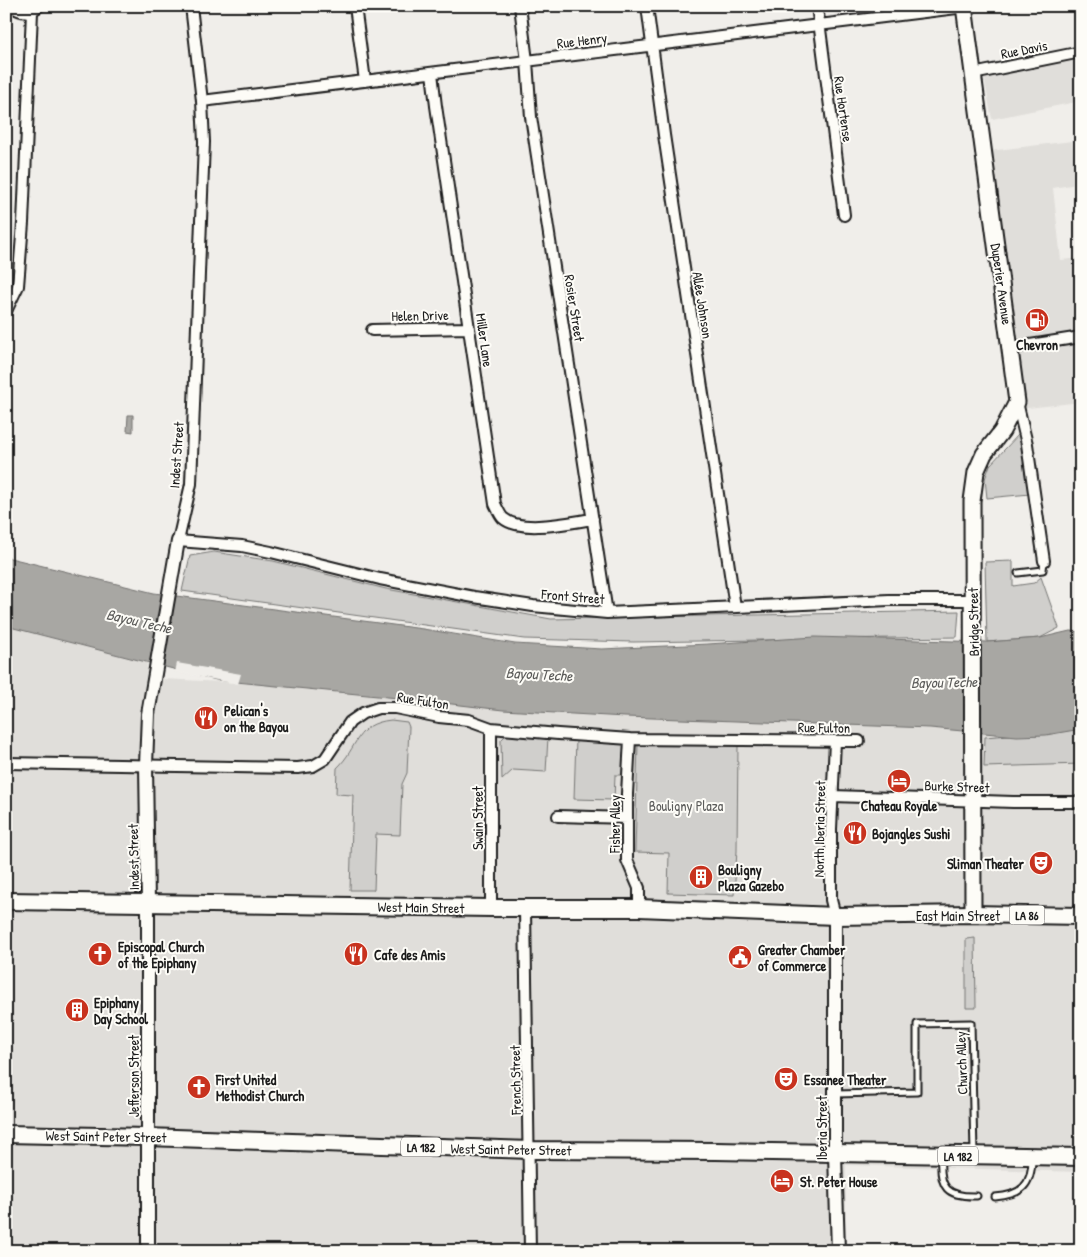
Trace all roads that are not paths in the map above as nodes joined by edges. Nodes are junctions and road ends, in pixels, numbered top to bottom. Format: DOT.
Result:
graph roads {
  1 [pos="11,6"];
  2 [pos="191,6"];
  3 [pos="355,6"];
  4 [pos="520,6"];
  5 [pos="647,6"];
  6 [pos="817,6"];
  7 [pos="965,7"];
  8 [pos="36,9"];
  9 [pos="819,25"];
  10 [pos="652,46"];
  11 [pos="1081,52"];
  12 [pos="527,61"];
  13 [pos="432,73"];
  14 [pos="973,74"];
  15 [pos="365,81"];
  16 [pos="202,101"];
  17 [pos="844,215"];
  18 [pos="6,311"];
  19 [pos="469,328"];
  20 [pos="372,330"];
  21 [pos="1081,337"];
  22 [pos="1010,348"];
  23 [pos="1016,402"];
  24 [pos="593,520"];
  25 [pos="178,541"];
  26 [pos="1044,560"];
  27 [pos="1018,573"];
  28 [pos="972,600"];
  29 [pos="734,607"];
  30 [pos="607,613"];
  31 [pos="491,728"];
  32 [pos="630,739"];
  33 [pos="835,741"];
  34 [pos="859,741"];
  35 [pos="6,763"];
  36 [pos="146,765"];
  37 [pos="832,796"];
  38 [pos="973,800"];
  39 [pos="1081,802"];
  40 [pos="558,816"];
  41 [pos="627,818"];
  42 [pos="6,901"];
  43 [pos="148,902"];
  44 [pos="491,908"];
  45 [pos="639,908"];
  46 [pos="525,909"];
  47 [pos="973,914"];
  48 [pos="835,916"];
  49 [pos="1081,916"];
  50 [pos="836,1094"];
  51 [pos="6,1134"];
  52 [pos="147,1137"];
  53 [pos="530,1150"];
  54 [pos="836,1154"];
  55 [pos="941,1155"];
  56 [pos="974,1156"];
  57 [pos="1032,1156"];
  58 [pos="1081,1157"];
  59 [pos="977,1196"];
  60 [pos="995,1197"];
  61 [pos="148,1251"];
  62 [pos="530,1251"];
  63 [pos="838,1251"];
  1 -- 8 [label="street"];
  2 -- 16 [label="street, Indest Street"];
  3 -- 15 [label="street"];
  4 -- 12 [label="street, Rosier Street"];
  5 -- 10 [label="street, Allée Johnson"];
  6 -- 9 [label="street, Rue Hortense"];
  7 -- 9 [label="street, Rue Henry"];
  7 -- 14 [label="main road, Duperier Avenue"];
  8 -- 18 [label="street"];
  9 -- 10 [label="street, Rue Henry"];
  9 -- 17 [label="street, Rue Hortense"];
  10 -- 12 [label="street, Rue Henry"];
  10 -- 29 [label="street, Allée Johnson"];
  11 -- 14 [label="street, Rue Davis"];
  12 -- 13 [label="street, Rue Henry"];
  12 -- 24 [label="street, Rosier Street"];
  13 -- 15 [label="street, Rue Henry"];
  13 -- 19 [label="street, Miller Lane"];
  14 -- 22 [label="main road, Duperier Avenue"];
  15 -- 16 [label="street, Rue Henry"];
  16 -- 25 [label="street, Indest Street"];
  19 -- 20 [label="street, Helen Drive"];
  19 -- 24 [label="street, Miller Lane"];
  21 -- 22 [label="street"];
  22 -- 23 [label="main road, Duperier Avenue"];
  23 -- 26 [label="street, Duperier Avenue"];
  23 -- 28 [label="main road, Bridge Street"];
  24 -- 30 [label="street, Rosier Street"];
  25 -- 30 [label="street, Front Street"];
  25 -- 36 [label="street, Indest Street"];
  26 -- 27 [label="lane"];
  28 -- 29 [label="street, Front Street"];
  28 -- 38 [label="main road, Bridge Street"];
  29 -- 30 [label="street, Front Street"];
  31 -- 32 [label="street, Rue Fulton"];
  31 -- 36 [label="street, Rue Fulton"];
  31 -- 44 [label="street, Swain Street"];
  32 -- 33 [label="street, Rue Fulton"];
  32 -- 41 [label="street, Fisher Alley"];
  33 -- 34 [label="street, Rue Fulton"];
  33 -- 37 [label="street, North Iberia Street"];
  35 -- 36 [label="street, Rue Fulton"];
  36 -- 43 [label="street, Indest Street"];
  37 -- 38 [label="street, Burke Street"];
  37 -- 48 [label="street, North Iberia Street"];
  38 -- 39 [label="street, Burke Street"];
  38 -- 47 [label="main road, Bridge Street"];
  40 -- 41 [label="street"];
  41 -- 45 [label="street, Fisher Alley"];
  42 -- 43 [label="main road, West Main Street"];
  43 -- 44 [label="main road, West Main Street"];
  43 -- 52 [label="street, Jefferson Street"];
  44 -- 46 [label="main road, West Main Street"];
  45 -- 46 [label="main road, West Main Street"];
  45 -- 48 [label="main road, West Main Street"];
  46 -- 53 [label="street, French Street"];
  47 -- 48 [label="main road, East Main Street"];
  47 -- 49 [label="main road, East Main Street / LA 86"];
  48 -- 50 [label="street, Iberia Street"];
  50 -- 54 [label="street, Iberia Street"];
  50 -- 56 [label="lane, Church Alley"];
  51 -- 52 [label="main road, West Saint Peter Street / LA 182"];
  52 -- 53 [label="main road, West Saint Peter Street / LA 182"];
  52 -- 61 [label="street, Jefferson Street"];
  53 -- 54 [label="main road, West Saint Peter Street / LA 182"];
  53 -- 62 [label="street, French Street"];
  54 -- 55 [label="main road, LA 182"];
  54 -- 63 [label="street, Iberia Street"];
  55 -- 56 [label="main road, LA 182"];
  55 -- 59 [label="lane"];
  56 -- 57 [label="main road, LA 182"];
  57 -- 58 [label="main road, LA 182"];
  57 -- 60 [label="lane"];
}
